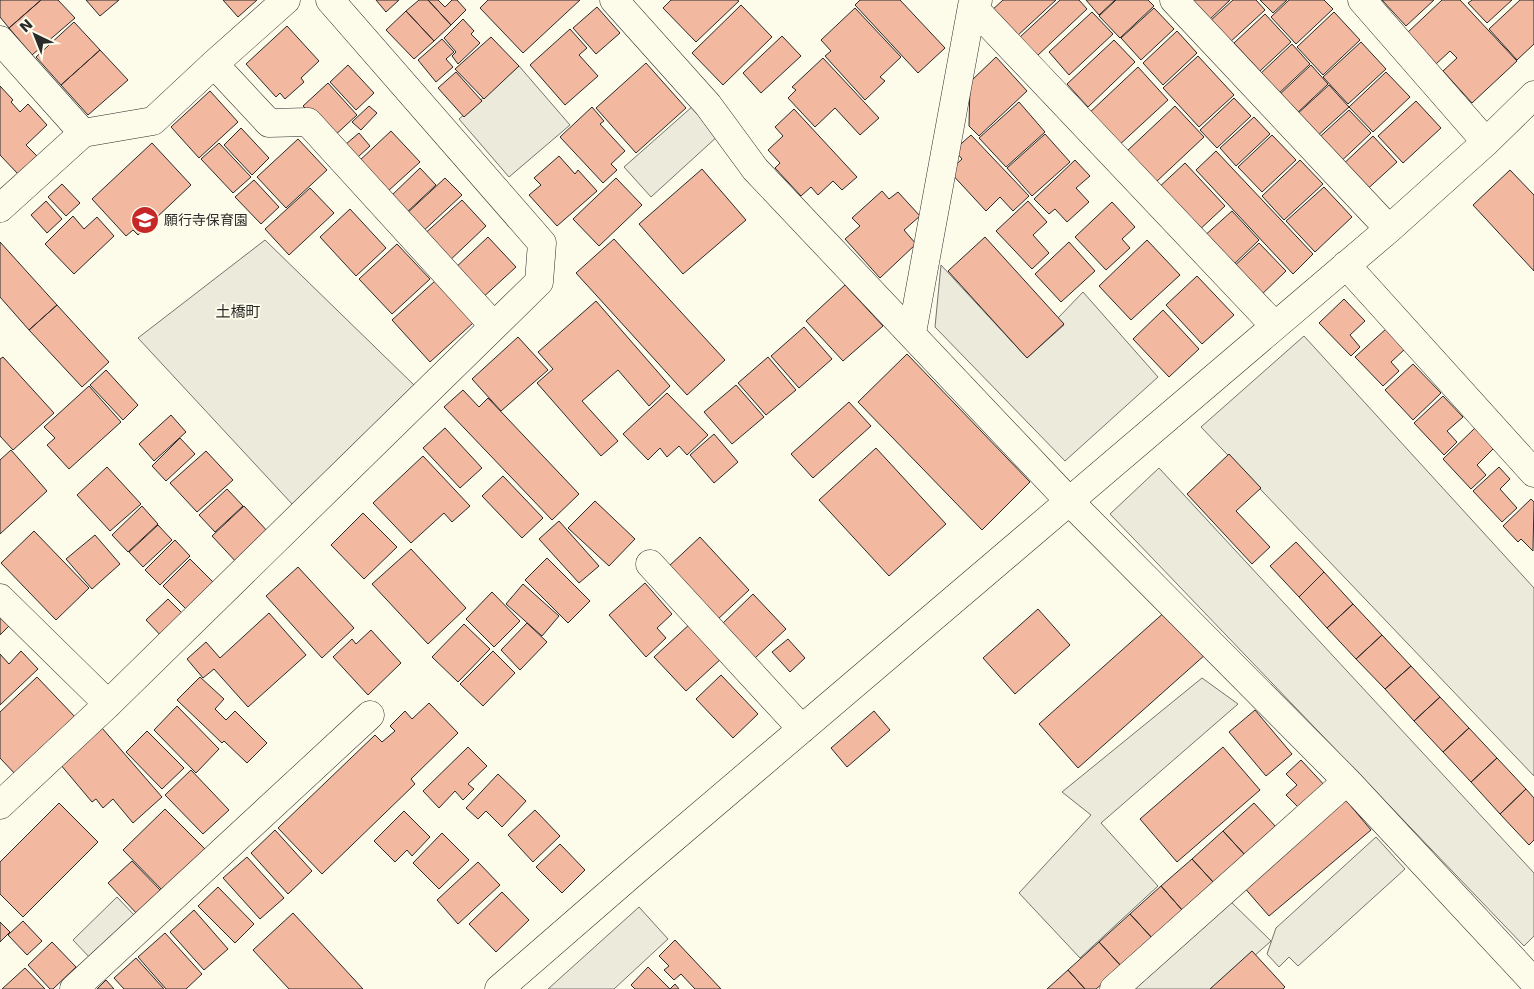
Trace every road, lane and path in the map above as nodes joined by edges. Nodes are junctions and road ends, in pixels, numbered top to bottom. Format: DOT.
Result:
graph roads {
  1 [pos="286,0"];
  2 [pos="330,0"];
  3 [pos="614,0"];
  4 [pos="1174,0"];
  5 [pos="1362,0"];
  6 [pos="975,3"];
  7 [pos="0,40"];
  8 [pos="214,64"];
  9 [pos="1533,97"];
  10 [pos="84,133"];
  11 [pos="1486,142"];
  12 [pos="0,208"];
  13 [pos="1389,229"];
  14 [pos="1346,265"];
  15 [pos="494,326"];
  16 [pos="1275,326"];
  17 [pos="912,333"];
  18 [pos="1534,473"];
  19 [pos="1070,502"];
  20 [pos="650,564"];
  21 [pos="0,598"];
  22 [pos="108,704"];
  23 [pos="370,714"];
  24 [pos="802,729"];
  25 [pos="1347,781"];
  26 [pos="0,805"];
  27 [pos="1532,975"];
  28 [pos="74,989"];
  29 [pos="499,989"];
  30 [pos="1114,989"];
  1 -- 8 [label="street"];
  2 -- 15 [label="street"];
  3 -- 17 [label="street"];
  4 -- 13 [label="street"];
  5 -- 11 [label="street"];
  6 -- 16 [label="street"];
  6 -- 17 [label="street"];
  7 -- 10 [label="street"];
  8 -- 10 [label="street"];
  8 -- 15 [label="street"];
  9 -- 11 [label="street"];
  10 -- 12 [label="street"];
  11 -- 13 [label="street"];
  13 -- 14 [label="street"];
  14 -- 16 [label="street"];
  14 -- 18 [label="street"];
  15 -- 22 [label="street"];
  16 -- 19 [label="street"];
  17 -- 19 [label="street"];
  19 -- 24 [label="street"];
  19 -- 25 [label="street"];
  20 -- 24 [label="street"];
  21 -- 22 [label="street"];
  22 -- 26 [label="street"];
  23 -- 28 [label="street"];
  24 -- 29 [label="street"];
  25 -- 27 [label="street"];
  25 -- 30 [label="street"];
}
